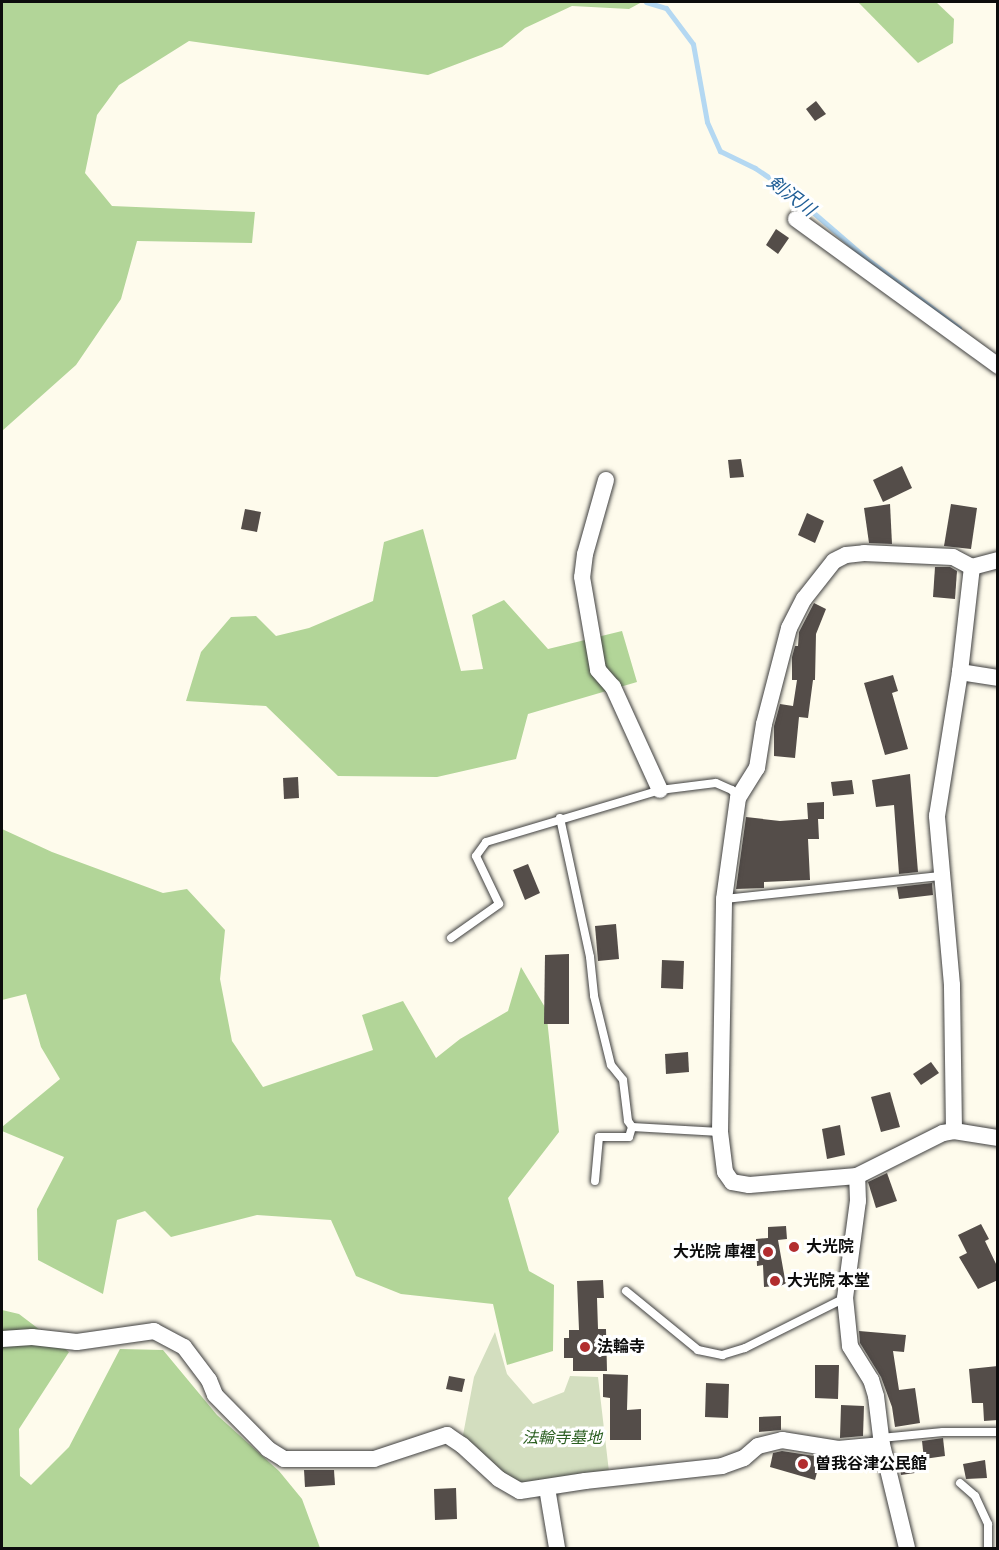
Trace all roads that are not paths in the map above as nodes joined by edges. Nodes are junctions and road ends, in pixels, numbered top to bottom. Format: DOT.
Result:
graph roads {
  1 [pos="796,219"];
  2 [pos="998,366"];
  3 [pos="606,480"];
  4 [pos="998,560"];
  5 [pos="972,567"];
  6 [pos="960,672"];
  7 [pos="998,678"];
  8 [pos="660,790"];
  9 [pos="738,798"];
  10 [pos="561,818"];
  11 [pos="941,876"];
  12 [pos="724,899"];
  13 [pos="451,938"];
  14 [pos="632,1127"];
  15 [pos="954,1131"];
  16 [pos="720,1132"];
  17 [pos="998,1138"];
  18 [pos="857,1176"];
  19 [pos="595,1181"];
  20 [pos="626,1291"];
  21 [pos="845,1298"];
  22 [pos="2,1339"];
  23 [pos="998,1432"];
  24 [pos="882,1442"];
  25 [pos="960,1483"];
  26 [pos="547,1488"];
  27 [pos="556,1548"];
  28 [pos="907,1548"];
  29 [pos="988,1548"];
  1 -- 2 [label="street"];
  3 -- 8 [label="street"];
  4 -- 5 [label="street"];
  5 -- 6 [label="street"];
  5 -- 9 [label="street"];
  6 -- 7 [label="street"];
  6 -- 11 [label="street"];
  8 -- 9 [label="lane"];
  8 -- 10 [label="lane"];
  9 -- 12 [label="street"];
  10 -- 13 [label="lane"];
  10 -- 14 [label="lane"];
  11 -- 12 [label="lane"];
  11 -- 15 [label="street"];
  12 -- 16 [label="street"];
  14 -- 16 [label="lane"];
  14 -- 19 [label="lane"];
  15 -- 17 [label="street"];
  15 -- 18 [label="street"];
  16 -- 18 [label="street"];
  18 -- 21 [label="street"];
  20 -- 21 [label="lane"];
  21 -- 24 [label="street"];
  22 -- 26 [label="street"];
  23 -- 24 [label="lane"];
  24 -- 26 [label="street"];
  24 -- 28 [label="street"];
  25 -- 29 [label="lane"];
  26 -- 27 [label="street"];
}
